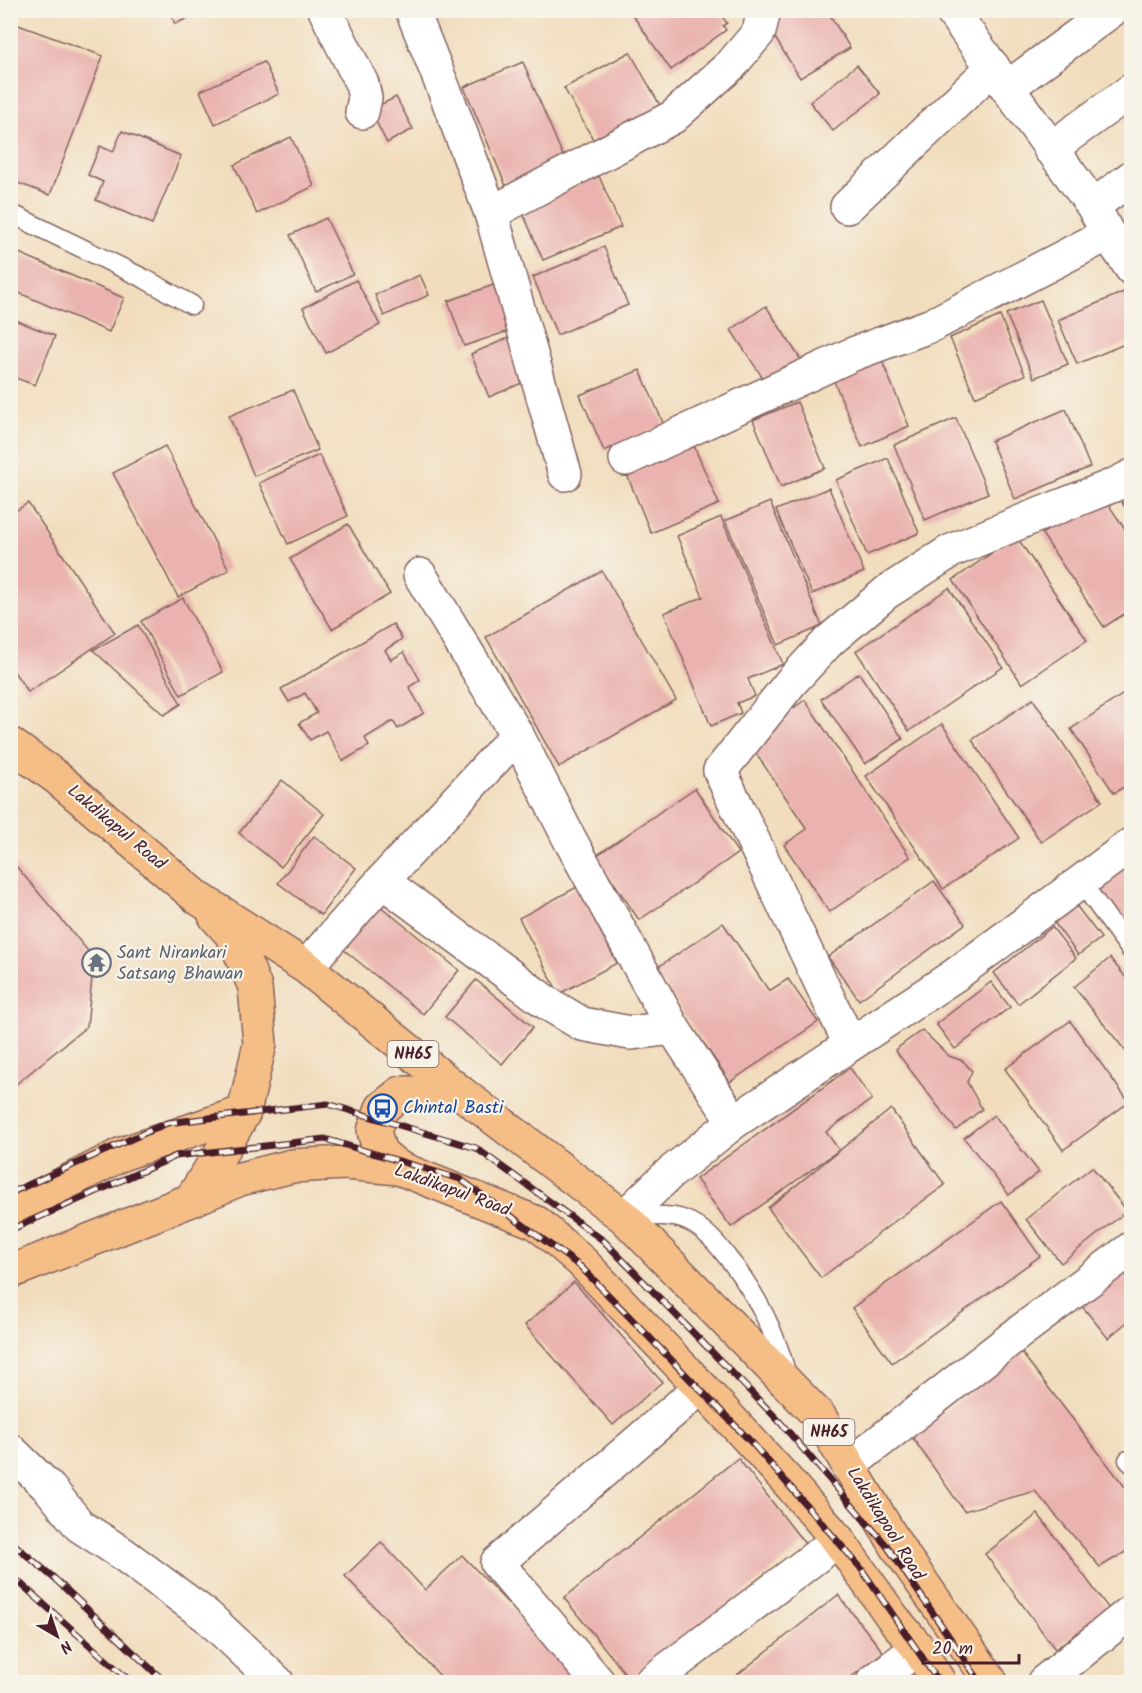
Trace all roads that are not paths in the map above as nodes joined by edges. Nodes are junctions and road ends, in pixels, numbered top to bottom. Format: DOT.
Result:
graph roads {
  1 [pos="325,10"];
  2 [pos="412,10"];
  3 [pos="764,10"];
  4 [pos="1112,10"];
  5 [pos="965,15"];
  6 [pos="1000,78"];
  7 [pos="1131,90"];
  8 [pos="362,112"];
  9 [pos="1050,149"];
  10 [pos="1131,177"];
  11 [pos="1092,206"];
  12 [pos="847,207"];
  13 [pos="10,213"];
  14 [pos="491,213"];
  15 [pos="1108,234"];
  16 [pos="1131,269"];
  17 [pos="192,305"];
  18 [pos="626,459"];
  19 [pos="565,474"];
  20 [pos="1131,476"];
  21 [pos="420,575"];
  22 [pos="517,735"];
  23 [pos="10,744"];
  24 [pos="1131,844"];
  25 [pos="382,881"];
  26 [pos="1081,882"];
  27 [pos="198,898"];
  28 [pos="1131,952"];
  29 [pos="306,967"];
  30 [pos="673,1028"];
  31 [pos="850,1044"];
  32 [pos="461,1093"];
  33 [pos="244,1112"];
  34 [pos="734,1122"];
  35 [pos="399,1168"];
  36 [pos="191,1200"];
  37 [pos="10,1211"];
  38 [pos="624,1216"];
  39 [pos="1131,1248"];
  40 [pos="10,1272"];
  41 [pos="790,1386"];
  42 [pos="701,1387"];
  43 [pos="10,1450"];
  44 [pos="848,1466"];
  45 [pos="838,1539"];
  46 [pos="1131,1611"];
  47 [pos="918,1648"];
  48 [pos="277,1683"];
  49 [pos="598,1683"];
  50 [pos="651,1683"];
  51 [pos="873,1683"];
  52 [pos="939,1683"];
  53 [pos="992,1683"];
  54 [pos="1044,1683"];
  1 -- 8 [label="street"];
  2 -- 14 [label="street"];
  3 -- 14 [label="street"];
  4 -- 6 [label="street"];
  5 -- 6 [label="street"];
  6 -- 9 [label="street"];
  6 -- 12 [label="street"];
  7 -- 9 [label="street"];
  9 -- 11 [label="street"];
  10 -- 11 [label="street"];
  11 -- 15 [label="street"];
  13 -- 17 [label="lane"];
  14 -- 19 [label="street"];
  15 -- 16 [label="street"];
  15 -- 18 [label="street"];
  20 -- 31 [label="street"];
  21 -- 22 [label="street"];
  22 -- 25 [label="street"];
  22 -- 30 [label="street"];
  23 -- 27 [label="highway, Lakdikapul Road / NH65"];
  24 -- 26 [label="street"];
  25 -- 29 [label="street"];
  25 -- 30 [label="street"];
  26 -- 28 [label="lane"];
  26 -- 31 [label="street"];
  27 -- 29 [label="highway, Lakdikapul Road / NH65"];
  27 -- 33 [label="highway, NH65"];
  29 -- 32 [label="highway, Lakdikapul Road / NH65"];
  30 -- 34 [label="street"];
  31 -- 34 [label="street"];
  32 -- 35 [label="highway, NH65"];
  32 -- 38 [label="highway, Lakdikapul Road / NH65"];
  33 -- 36 [label="highway, NH65"];
  33 -- 37 [label="highway"];
  34 -- 38 [label="street"];
  35 -- 36 [label="highway, Lakdikapul Road / NH65"];
  35 -- 42 [label="highway, Lakdikapul Road / NH65"];
  36 -- 40 [label="highway, Lakdikapul Road / NH65"];
  38 -- 41 [label="highway, Lakdikapool Road / NH65"];
  38 -- 41 [label="lane"];
  39 -- 44 [label="street"];
  41 -- 44 [label="highway, Lakdikapool Road / NH65"];
  42 -- 45 [label="highway, NH65"];
  42 -- 49 [label="street"];
  43 -- 48 [label="street"];
  44 -- 53 [label="highway, Lakdikapool Road / NH65"];
  45 -- 47 [label="highway, NH65"];
  45 -- 50 [label="street"];
  46 -- 54 [label="street"];
  47 -- 51 [label="street"];
  47 -- 52 [label="highway, NH65"];
}
